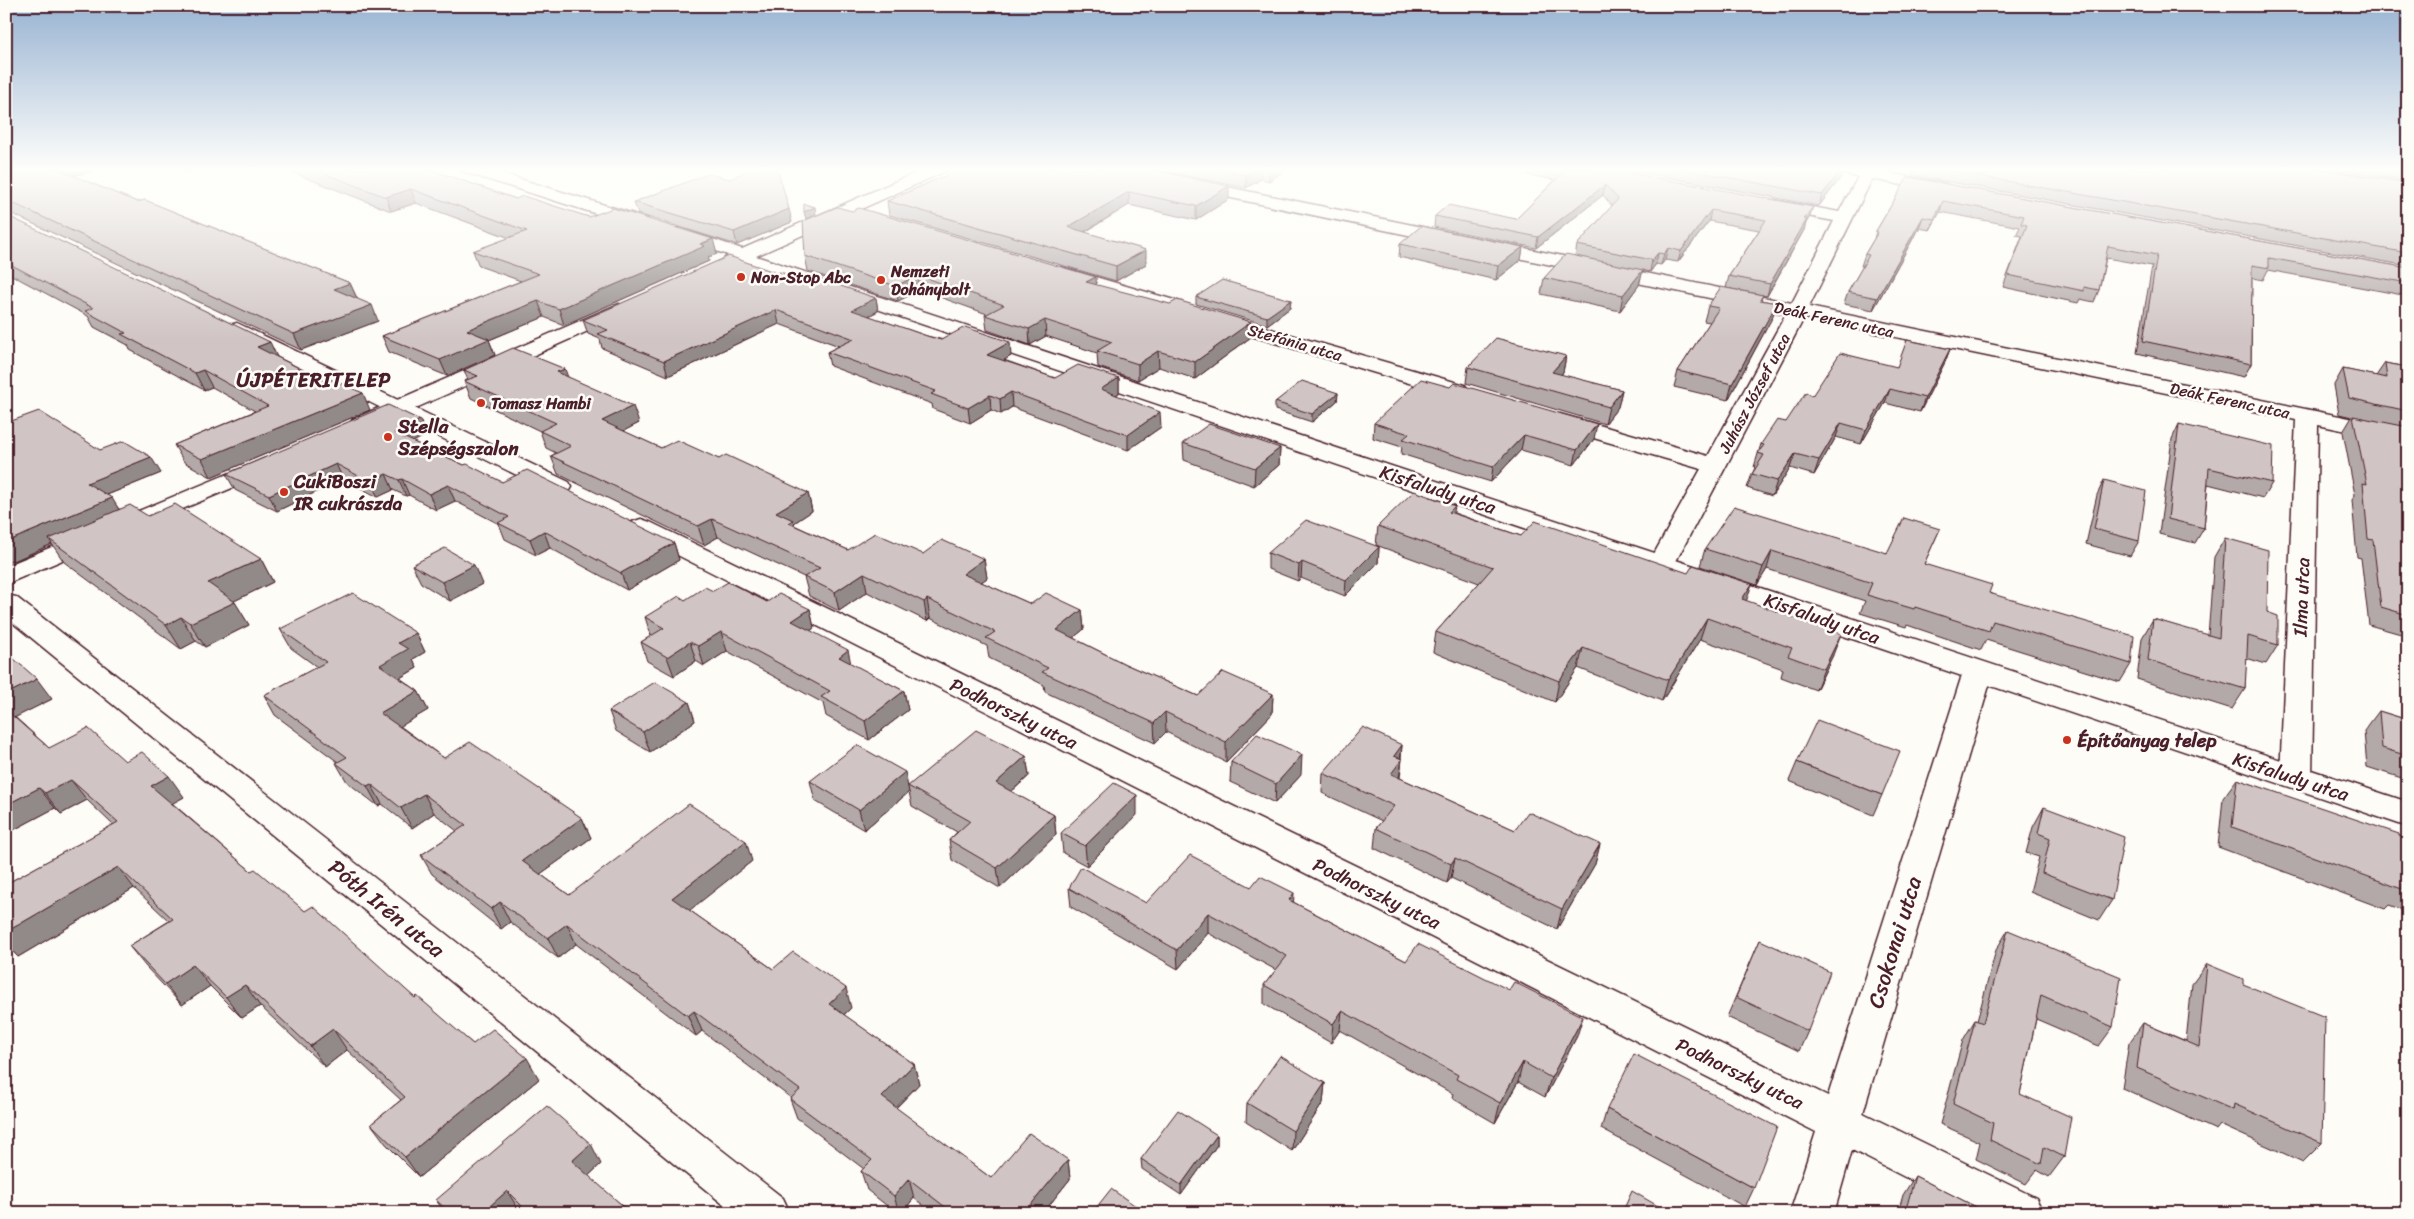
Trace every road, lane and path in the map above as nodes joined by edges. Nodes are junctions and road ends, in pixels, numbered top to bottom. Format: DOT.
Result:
graph roads {
  1 [pos="651,225"];
  2 [pos="812,225"];
  3 [pos="1385,225"];
  4 [pos="1841,225"];
  5 [pos="743,255"];
  6 [pos="716,268"];
  7 [pos="1047,269"];
  8 [pos="634,303"];
  9 [pos="1797,312"];
  10 [pos="221,321"];
  11 [pos="1476,396"];
  12 [pos="399,408"];
  13 [pos="1543,416"];
  14 [pos="2307,416"];
  15 [pos="344,431"];
  16 [pos="2408,437"];
  17 [pos="280,459"];
  18 [pos="1715,466"];
  19 [pos="583,499"];
  20 [pos="619,516"];
  21 [pos="1662,563"];
  22 [pos="6,576"];
  23 [pos="6,602"];
  24 [pos="1978,672"];
  25 [pos="2296,777"];
  26 [pos="2408,815"];
  27 [pos="1838,1122"];
  28 [pos="768,1213"];
  29 [pos="1812,1213"];
  30 [pos="2020,1213"];
  1 -- 5 [label="street, Kisfaludy utca"];
  2 -- 5 [label="street"];
  3 -- 9 [label="street, Deák Ferenc utca"];
  4 -- 9 [label="street, Juhász József utca"];
  5 -- 6 [label="street"];
  5 -- 21 [label="street, Kisfaludy utca"];
  7 -- 11 [label="street, Stefánia utca"];
  8 -- 12 [label="street"];
  9 -- 14 [label="street, Deák Ferenc utca"];
  9 -- 18 [label="street, Juhász József utca"];
  10 -- 12 [label="street"];
  12 -- 15 [label="street"];
  12 -- 19 [label="street"];
  13 -- 18 [label="street"];
  14 -- 16 [label="street, Deák Ferenc utca"];
  14 -- 25 [label="street, Ilma utca"];
  17 -- 22 [label="street"];
  18 -- 21 [label="street, Juhász József utca"];
  20 -- 27 [label="street, Podhorszky utca"];
  21 -- 24 [label="street, Kisfaludy utca"];
  23 -- 28 [label="street, Póth Irén utca"];
  24 -- 25 [label="street, Kisfaludy utca"];
  24 -- 27 [label="street, Csokonai utca"];
  25 -- 26 [label="street, Kisfaludy utca"];
  27 -- 29 [label="street, Csokonai utca"];
  27 -- 30 [label="street, Podhorszky utca"];
}
